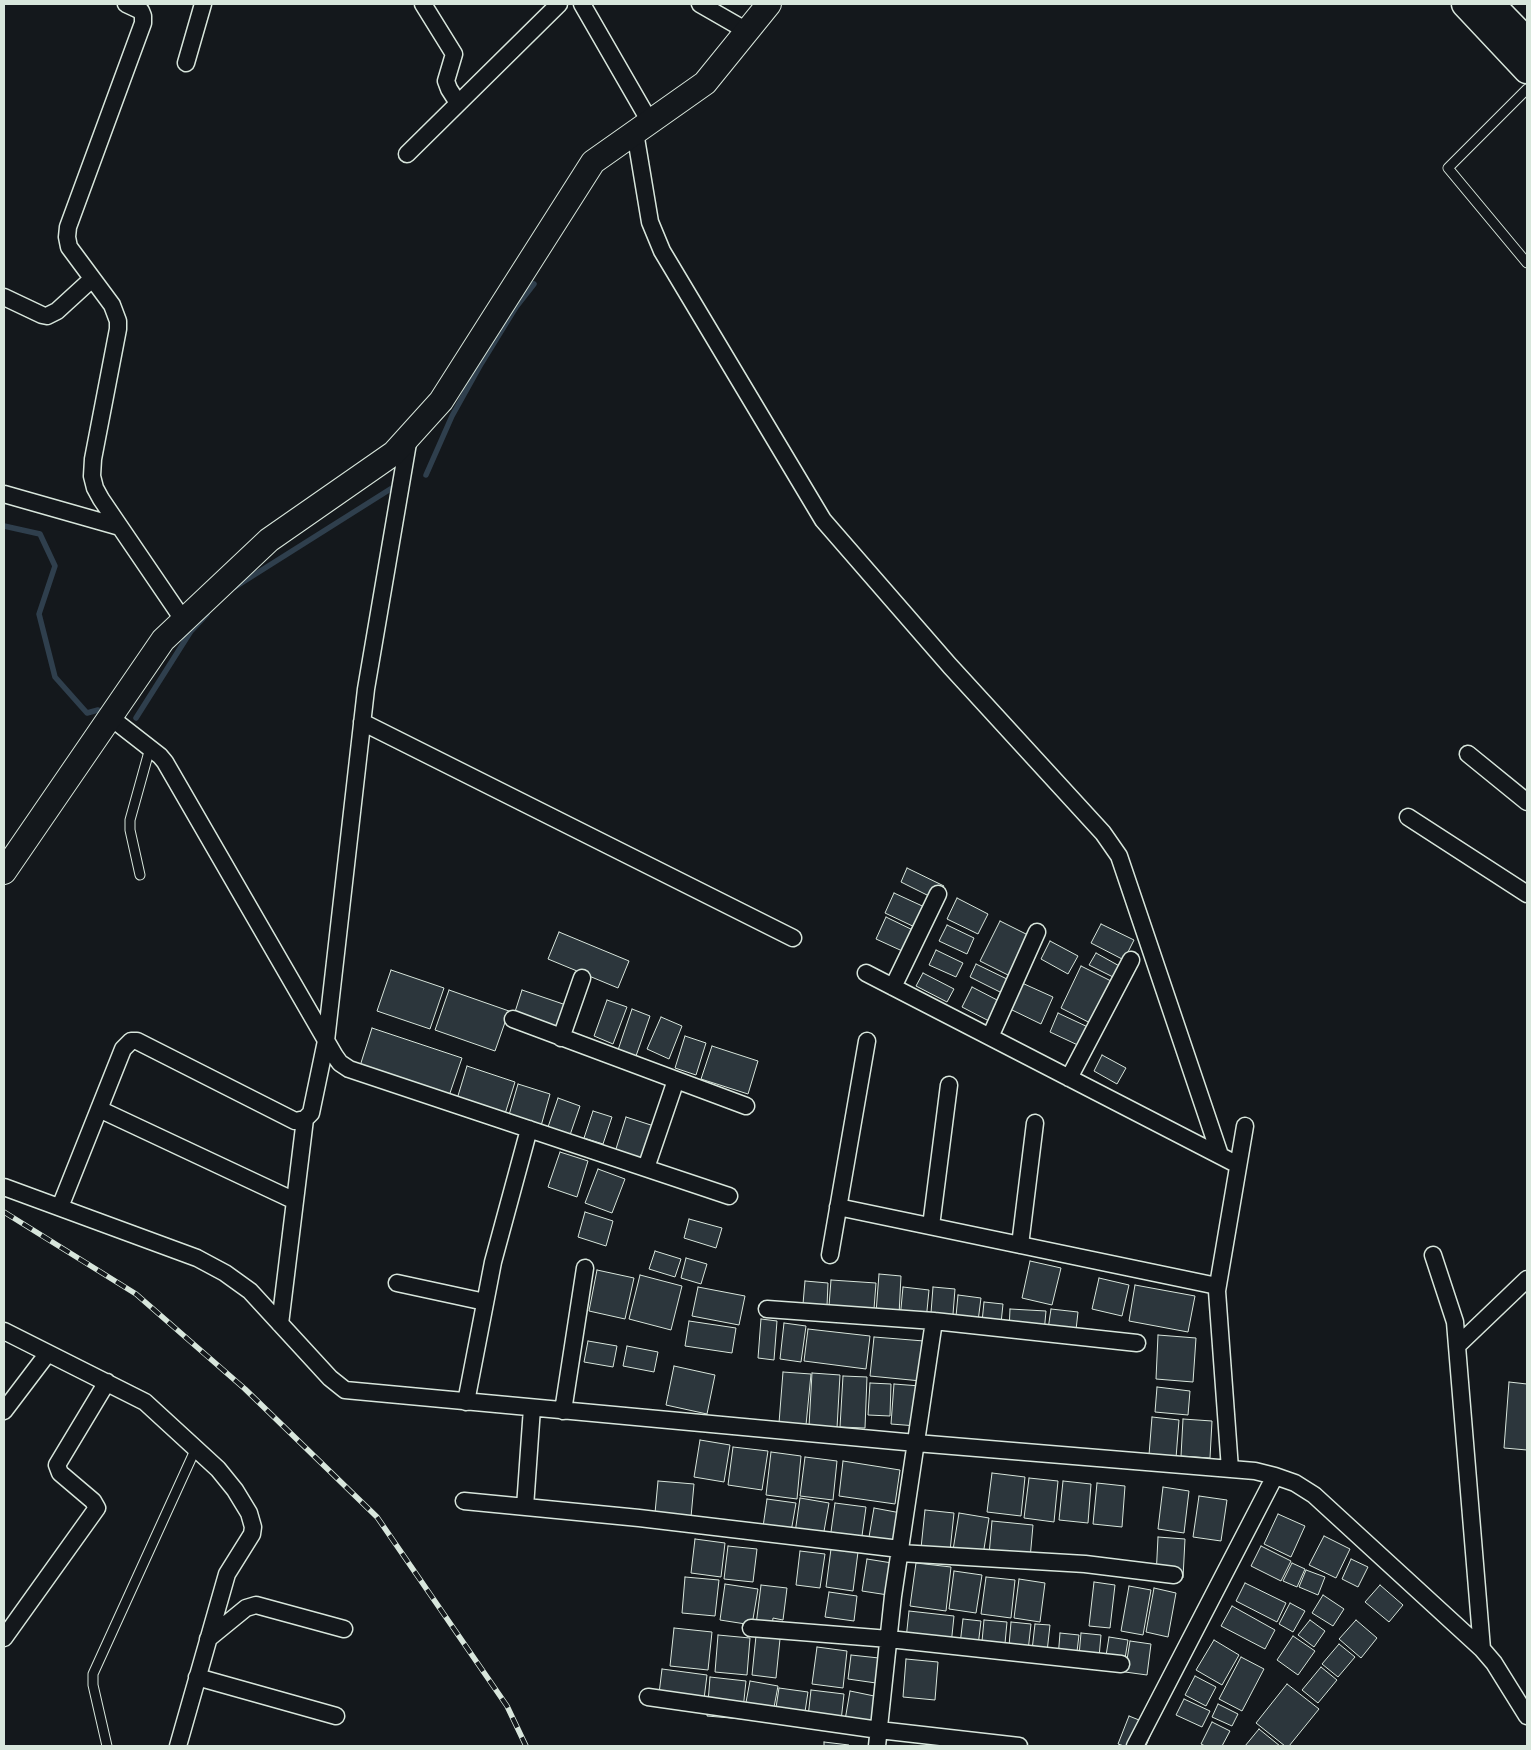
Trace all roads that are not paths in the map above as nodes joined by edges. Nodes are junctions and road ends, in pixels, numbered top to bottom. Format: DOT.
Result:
graph roads {
  1 [pos="126,4"];
  2 [pos="203,4"];
  3 [pos="422,4"];
  4 [pos="559,4"];
  5 [pos="582,4"];
  6 [pos="700,4"];
  7 [pos="769,4"];
  8 [pos="1465,4"];
  9 [pos="1491,4"];
  10 [pos="146,10"];
  11 [pos="747,31"];
  12 [pos="1527,41"];
  13 [pos="186,62"];
  14 [pos="1527,70"];
  15 [pos="1527,89"];
  16 [pos="458,103"];
  17 [pos="642,127"];
  18 [pos="407,154"];
  19 [pos="1527,262"];
  20 [pos="92,279"];
  21 [pos="4,297"];
  22 [pos="409,437"];
  23 [pos="4,494"];
  24 [pos="120,528"];
  25 [pos="184,621"];
  26 [pos="110,717"];
  27 [pos="362,722"];
  28 [pos="150,748"];
  29 [pos="1468,754"];
  30 [pos="1527,802"];
  31 [pos="1408,817"];
  32 [pos="4,872"];
  33 [pos="140,874"];
  34 [pos="938,894"];
  35 [pos="1527,894"];
  36 [pos="1037,932"];
  37 [pos="793,938"];
  38 [pos="1131,960"];
  39 [pos="866,973"];
  40 [pos="582,978"];
  41 [pos="892,987"];
  42 [pos="513,1019"];
  43 [pos="990,1037"];
  44 [pos="561,1038"];
  45 [pos="326,1041"];
  46 [pos="866,1042"];
  47 [pos="1069,1078"];
  48 [pos="676,1080"];
  49 [pos="949,1085"];
  50 [pos="746,1106"];
  51 [pos="99,1109"];
  52 [pos="305,1119"];
  53 [pos="1035,1124"];
  54 [pos="1245,1126"];
  55 [pos="529,1129"];
  56 [pos="1220,1155"];
  57 [pos="1238,1164"];
  58 [pos="646,1168"];
  59 [pos="4,1187"];
  60 [pos="730,1196"];
  61 [pos="295,1201"];
  62 [pos="60,1207"];
  63 [pos="838,1207"];
  64 [pos="931,1226"];
  65 [pos="1020,1245"];
  66 [pos="830,1255"];
  67 [pos="1433,1255"];
  68 [pos="585,1268"];
  69 [pos="1527,1279"];
  70 [pos="397,1283"];
  71 [pos="1217,1286"];
  72 [pos="485,1302"];
  73 [pos="768,1309"];
  74 [pos="934,1321"];
  75 [pos="280,1324"];
  76 [pos="4,1331"];
  77 [pos="1137,1343"];
  78 [pos="1457,1346"];
  79 [pos="48,1353"];
  80 [pos="107,1382"];
  81 [pos="466,1402"];
  82 [pos="532,1408"];
  83 [pos="4,1411"];
  84 [pos="563,1411"];
  85 [pos="916,1443"];
  86 [pos="196,1448"];
  87 [pos="1230,1469"];
  88 [pos="1275,1476"];
  89 [pos="464,1501"];
  90 [pos="525,1506"];
  91 [pos="900,1551"];
  92 [pos="1174,1575"];
  93 [pos="751,1628"];
  94 [pos="344,1629"];
  95 [pos="4,1638"];
  96 [pos="208,1638"];
  97 [pos="889,1639"];
  98 [pos="1482,1649"];
  99 [pos="1121,1664"];
  100 [pos="198,1677"];
  101 [pos="648,1697"];
  102 [pos="336,1716"];
  103 [pos="1527,1716"];
  104 [pos="879,1730"];
  105 [pos="108,1746"];
  106 [pos="178,1746"];
  107 [pos="877,1746"];
  108 [pos="1019,1746"];
  109 [pos="1135,1746"];
  1 -- 10 [label="street"];
  2 -- 13 [label="street"];
  3 -- 16 [label="street"];
  4 -- 16 [label="street"];
  5 -- 17 [label="street"];
  6 -- 11 [label="street"];
  7 -- 11 [label="street"];
  8 -- 14 [label="main road"];
  9 -- 12 [label="main road"];
  10 -- 20 [label="street"];
  11 -- 17 [label="street"];
  15 -- 19 [label="lane"];
  16 -- 18 [label="street"];
  17 -- 22 [label="street"];
  17 -- 56 [label="street"];
  20 -- 21 [label="street"];
  20 -- 24 [label="street"];
  22 -- 25 [label="street"];
  22 -- 27 [label="street"];
  23 -- 24 [label="street"];
  24 -- 25 [label="street"];
  25 -- 26 [label="street"];
  26 -- 28 [label="street"];
  26 -- 32 [label="street"];
  27 -- 37 [label="street"];
  27 -- 45 [label="street"];
  28 -- 33 [label="lane"];
  28 -- 45 [label="street"];
  29 -- 30 [label="street"];
  31 -- 35 [label="street"];
  34 -- 41 [label="street"];
  36 -- 43 [label="street"];
  38 -- 47 [label="street"];
  39 -- 41 [label="street"];
  40 -- 44 [label="street"];
  41 -- 43 [label="street"];
  42 -- 44 [label="street"];
  43 -- 47 [label="street"];
  44 -- 48 [label="street"];
  45 -- 52 [label="street"];
  45 -- 55 [label="street"];
  46 -- 63 [label="street"];
  47 -- 56 [label="street"];
  48 -- 50 [label="street"];
  48 -- 58 [label="street"];
  49 -- 64 [label="street"];
  51 -- 52 [label="street"];
  51 -- 61 [label="street"];
  51 -- 62 [label="street"];
  52 -- 61 [label="street"];
  53 -- 65 [label="street"];
  54 -- 57 [label="street"];
  55 -- 58 [label="street"];
  55 -- 72 [label="street"];
  56 -- 57 [label="street"];
  57 -- 71 [label="street"];
  58 -- 60 [label="street"];
  59 -- 62 [label="street"];
  61 -- 75 [label="street"];
  62 -- 75 [label="street"];
  63 -- 64 [label="street"];
  63 -- 66 [label="street"];
  64 -- 65 [label="street"];
  65 -- 71 [label="street"];
  67 -- 78 [label="street"];
  68 -- 84 [label="street"];
  69 -- 78 [label="street"];
  70 -- 72 [label="street"];
  71 -- 87 [label="street"];
  72 -- 81 [label="street"];
  73 -- 74 [label="street"];
  74 -- 77 [label="street"];
  74 -- 85 [label="street"];
  75 -- 81 [label="street"];
  76 -- 79 [label="street"];
  78 -- 98 [label="street"];
  79 -- 80 [label="street"];
  79 -- 83 [label="street"];
  80 -- 86 [label="street"];
  80 -- 95 [label="street"];
  81 -- 82 [label="street"];
  82 -- 84 [label="street"];
  82 -- 90 [label="street"];
  84 -- 85 [label="street"];
  85 -- 87 [label="street"];
  85 -- 91 [label="street"];
  86 -- 96 [label="street"];
  86 -- 105 [label="lane"];
  87 -- 88 [label="street"];
  88 -- 98 [label="street"];
  88 -- 109 [label="street"];
  89 -- 90 [label="street"];
  90 -- 91 [label="street"];
  91 -- 92 [label="street"];
  91 -- 97 [label="street"];
  93 -- 97 [label="street"];
  94 -- 96 [label="street"];
  96 -- 100 [label="street"];
  97 -- 99 [label="street"];
  97 -- 104 [label="street"];
  98 -- 103 [label="street"];
  100 -- 102 [label="street"];
  100 -- 106 [label="street"];
  101 -- 104 [label="street"];
  104 -- 107 [label="street"];
  104 -- 108 [label="street"];
}
